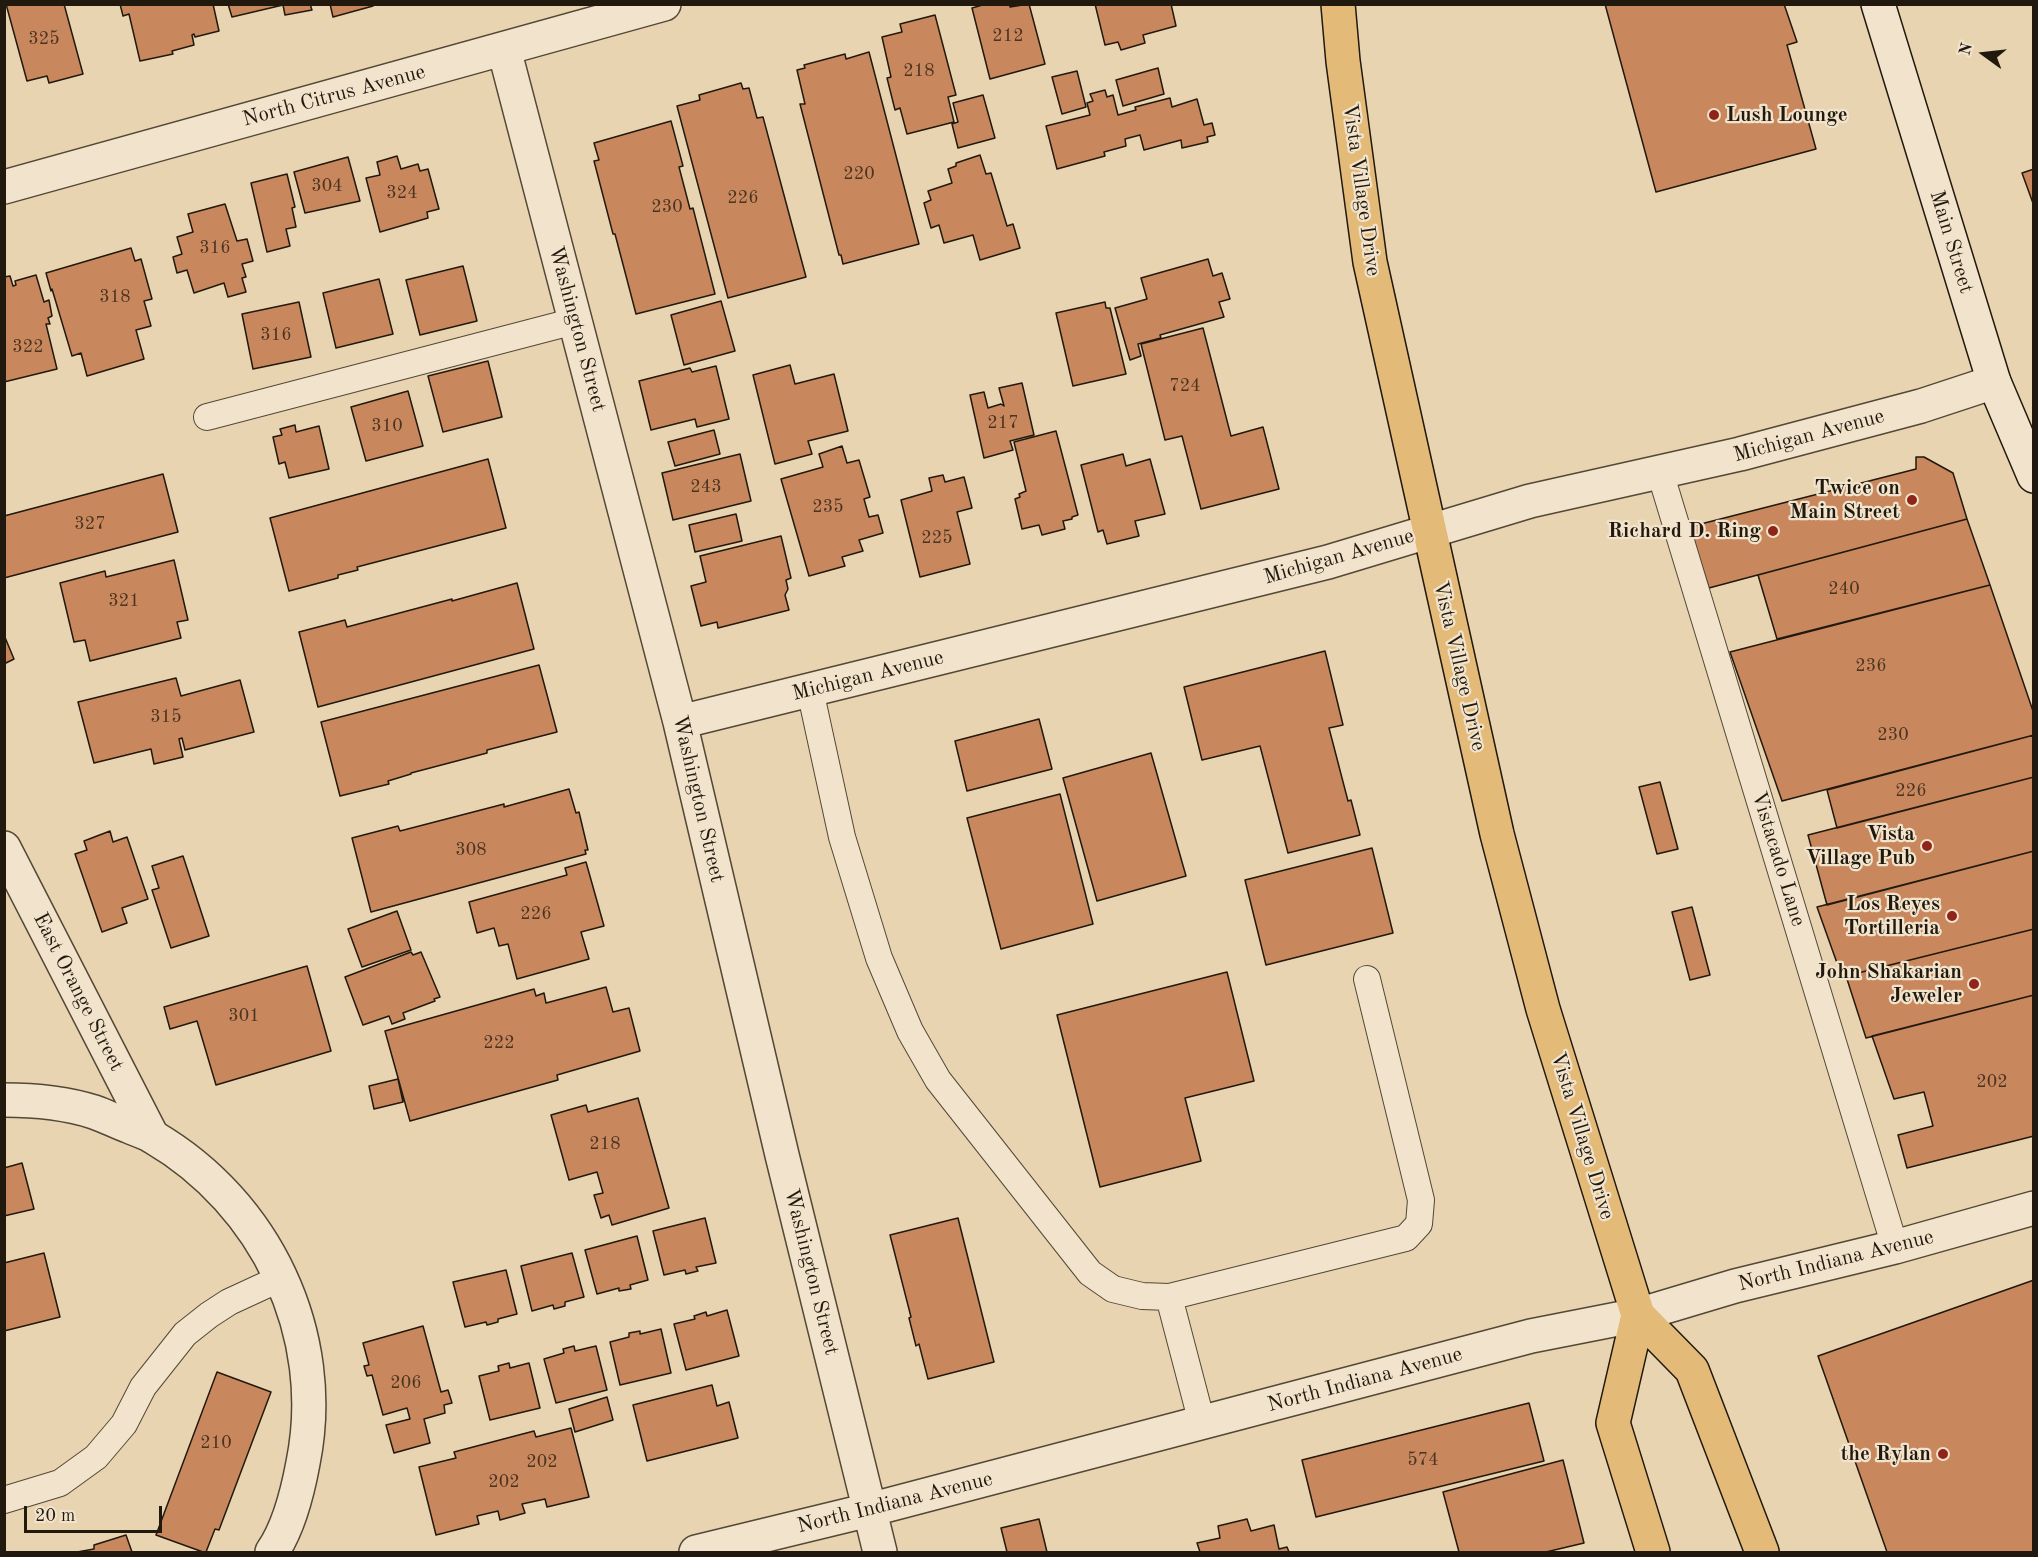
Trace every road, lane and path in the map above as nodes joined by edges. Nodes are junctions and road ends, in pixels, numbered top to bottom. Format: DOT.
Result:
graph roads {
  1 [pos="664,4"];
  2 [pos="1338,4"];
  3 [pos="1878,4"];
  4 [pos="504,49"];
  5 [pos="4,187"];
  6 [pos="575,321"];
  7 [pos="1994,382"];
  8 [pos="207,417"];
  9 [pos="1660,472"];
  10 [pos="2034,476"];
  11 [pos="1429,532"];
  12 [pos="810,690"];
  13 [pos="680,722"];
  14 [pos="4,848"];
  15 [pos="1367,979"];
  16 [pos="4,1100"];
  17 [pos="152,1136"];
  18 [pos="2034,1208"];
  19 [pos="1895,1247"];
  20 [pos="281,1278"];
  21 [pos="1169,1297"];
  22 [pos="1638,1314"];
  23 [pos="1202,1423"];
  24 [pos="4,1500"];
  25 [pos="869,1510"];
  26 [pos="272,1552"];
  27 [pos="696,1552"];
  28 [pos="880,1552"];
  29 [pos="1653,1552"];
  30 [pos="1762,1552"];
  1 -- 4 [label="street, North Citrus Avenue"];
  2 -- 11 [label="main road, Vista Village Drive"];
  3 -- 7 [label="street, Main Street"];
  4 -- 5 [label="street, North Citrus Avenue"];
  4 -- 6 [label="street, Washington Street"];
  6 -- 8 [label="lane"];
  6 -- 13 [label="street, Washington Street"];
  7 -- 9 [label="street, Michigan Avenue"];
  7 -- 10 [label="street, Main Street"];
  9 -- 11 [label="street, Michigan Avenue"];
  9 -- 19 [label="lane, Vistacado Lane"];
  11 -- 12 [label="street, Michigan Avenue"];
  11 -- 22 [label="main road, Vista Village Drive"];
  12 -- 13 [label="street, Michigan Avenue"];
  12 -- 21 [label="lane"];
  13 -- 25 [label="street, Washington Street"];
  14 -- 17 [label="street, East Orange Street"];
  15 -- 21 [label="lane"];
  16 -- 17 [label="street"];
  17 -- 20 [label="street"];
  18 -- 19 [label="street, North Indiana Avenue"];
  19 -- 22 [label="street, North Indiana Avenue"];
  20 -- 24 [label="lane"];
  20 -- 26 [label="street"];
  21 -- 23 [label="lane"];
  22 -- 23 [label="street, North Indiana Avenue"];
  22 -- 29 [label="main road"];
  22 -- 30 [label="main road, Vista Village Drive"];
  23 -- 25 [label="street, North Indiana Avenue"];
  25 -- 27 [label="street, North Indiana Avenue"];
  25 -- 28 [label="street, Washington Street"];
}
